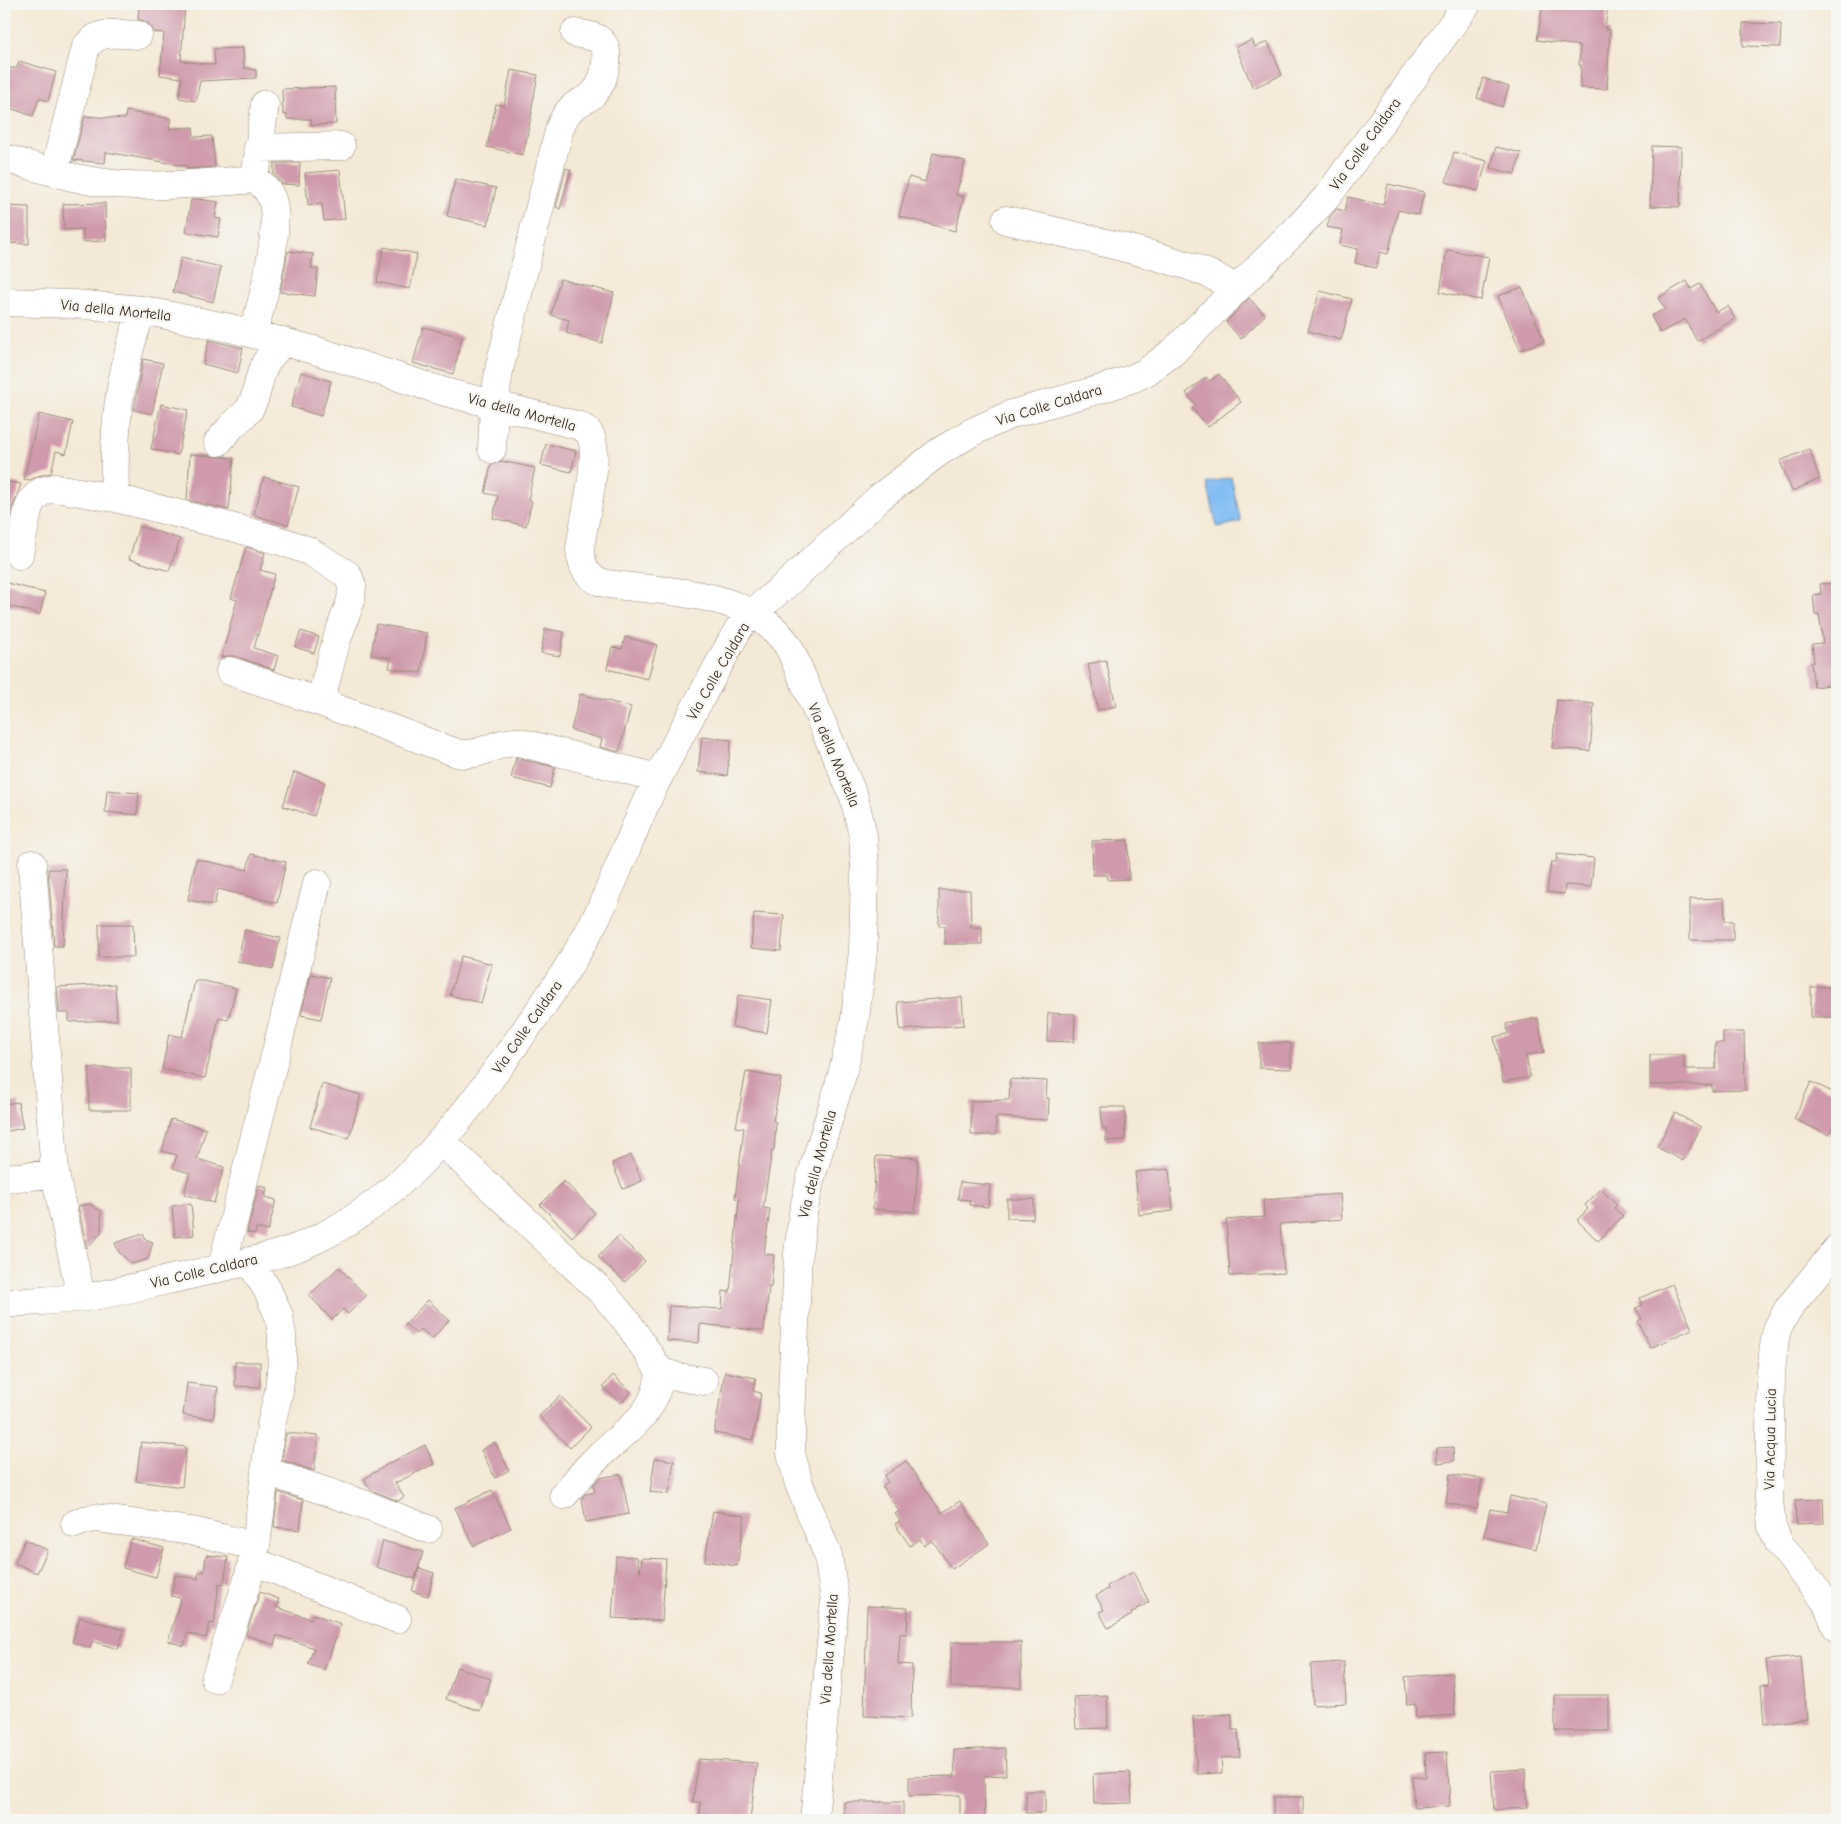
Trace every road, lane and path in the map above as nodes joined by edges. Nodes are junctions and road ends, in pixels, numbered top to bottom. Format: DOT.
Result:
graph roads {
  1 [pos="1467,4"];
  2 [pos="575,33"];
  3 [pos="138,35"];
  4 [pos="265,104"];
  5 [pos="341,146"];
  6 [pos="258,148"];
  7 [pos="4,158"];
  8 [pos="54,172"];
  9 [pos="256,179"];
  10 [pos="1006,220"];
  11 [pos="1236,289"];
  12 [pos="4,302"];
  13 [pos="142,310"];
  14 [pos="253,333"];
  15 [pos="283,341"];
  16 [pos="494,404"];
  17 [pos="218,442"];
  18 [pos="492,449"];
  19 [pos="115,498"];
  20 [pos="18,555"];
  21 [pos="752,614"];
  22 [pos="230,671"];
  23 [pos="320,702"];
  24 [pos="658,778"];
  25 [pos="32,864"];
  26 [pos="317,883"];
  27 [pos="441,1141"];
  28 [pos="55,1174"];
  29 [pos="4,1178"];
  30 [pos="1837,1249"];
  31 [pos="249,1261"];
  32 [pos="222,1267"];
  33 [pos="81,1297"];
  34 [pos="4,1304"];
  35 [pos="660,1371"];
  36 [pos="704,1381"];
  37 [pos="265,1471"];
  38 [pos="564,1495"];
  39 [pos="75,1524"];
  40 [pos="428,1529"];
  41 [pos="254,1553"];
  42 [pos="397,1619"];
  43 [pos="1837,1628"];
  44 [pos="215,1679"];
  45 [pos="814,1820"];
  1 -- 11 [label="street, Via Colle Caldara"];
  2 -- 16 [label="street"];
  3 -- 8 [label="street"];
  4 -- 6 [label="street"];
  5 -- 6 [label="street"];
  6 -- 9 [label="street"];
  7 -- 8 [label="street"];
  8 -- 9 [label="street"];
  9 -- 14 [label="street"];
  10 -- 11 [label="street"];
  11 -- 21 [label="street, Via Colle Caldara"];
  12 -- 13 [label="street, Via della Mortella"];
  13 -- 14 [label="street, Via della Mortella"];
  13 -- 19 [label="street"];
  14 -- 15 [label="street, Via della Mortella"];
  15 -- 16 [label="street, Via della Mortella"];
  15 -- 17 [label="street"];
  16 -- 18 [label="street"];
  16 -- 21 [label="street, Via della Mortella"];
  19 -- 20 [label="street"];
  19 -- 23 [label="street"];
  21 -- 24 [label="street, Via Colle Caldara"];
  21 -- 45 [label="street, Via della Mortella"];
  22 -- 23 [label="street"];
  23 -- 24 [label="street"];
  24 -- 27 [label="street, Via Colle Caldara"];
  25 -- 28 [label="street"];
  26 -- 32 [label="street"];
  27 -- 31 [label="street, Via Colle Caldara"];
  27 -- 35 [label="street"];
  28 -- 29 [label="street"];
  28 -- 33 [label="street"];
  30 -- 43 [label="street, Via Acqua Lucia"];
  31 -- 32 [label="street, Via Colle Caldara"];
  31 -- 37 [label="street"];
  32 -- 33 [label="street, Via Colle Caldara"];
  33 -- 34 [label="street, Via Colle Caldara"];
  35 -- 36 [label="street"];
  35 -- 38 [label="street"];
  37 -- 40 [label="street"];
  37 -- 41 [label="street"];
  39 -- 41 [label="street"];
  41 -- 42 [label="street"];
  41 -- 44 [label="street"];
}
